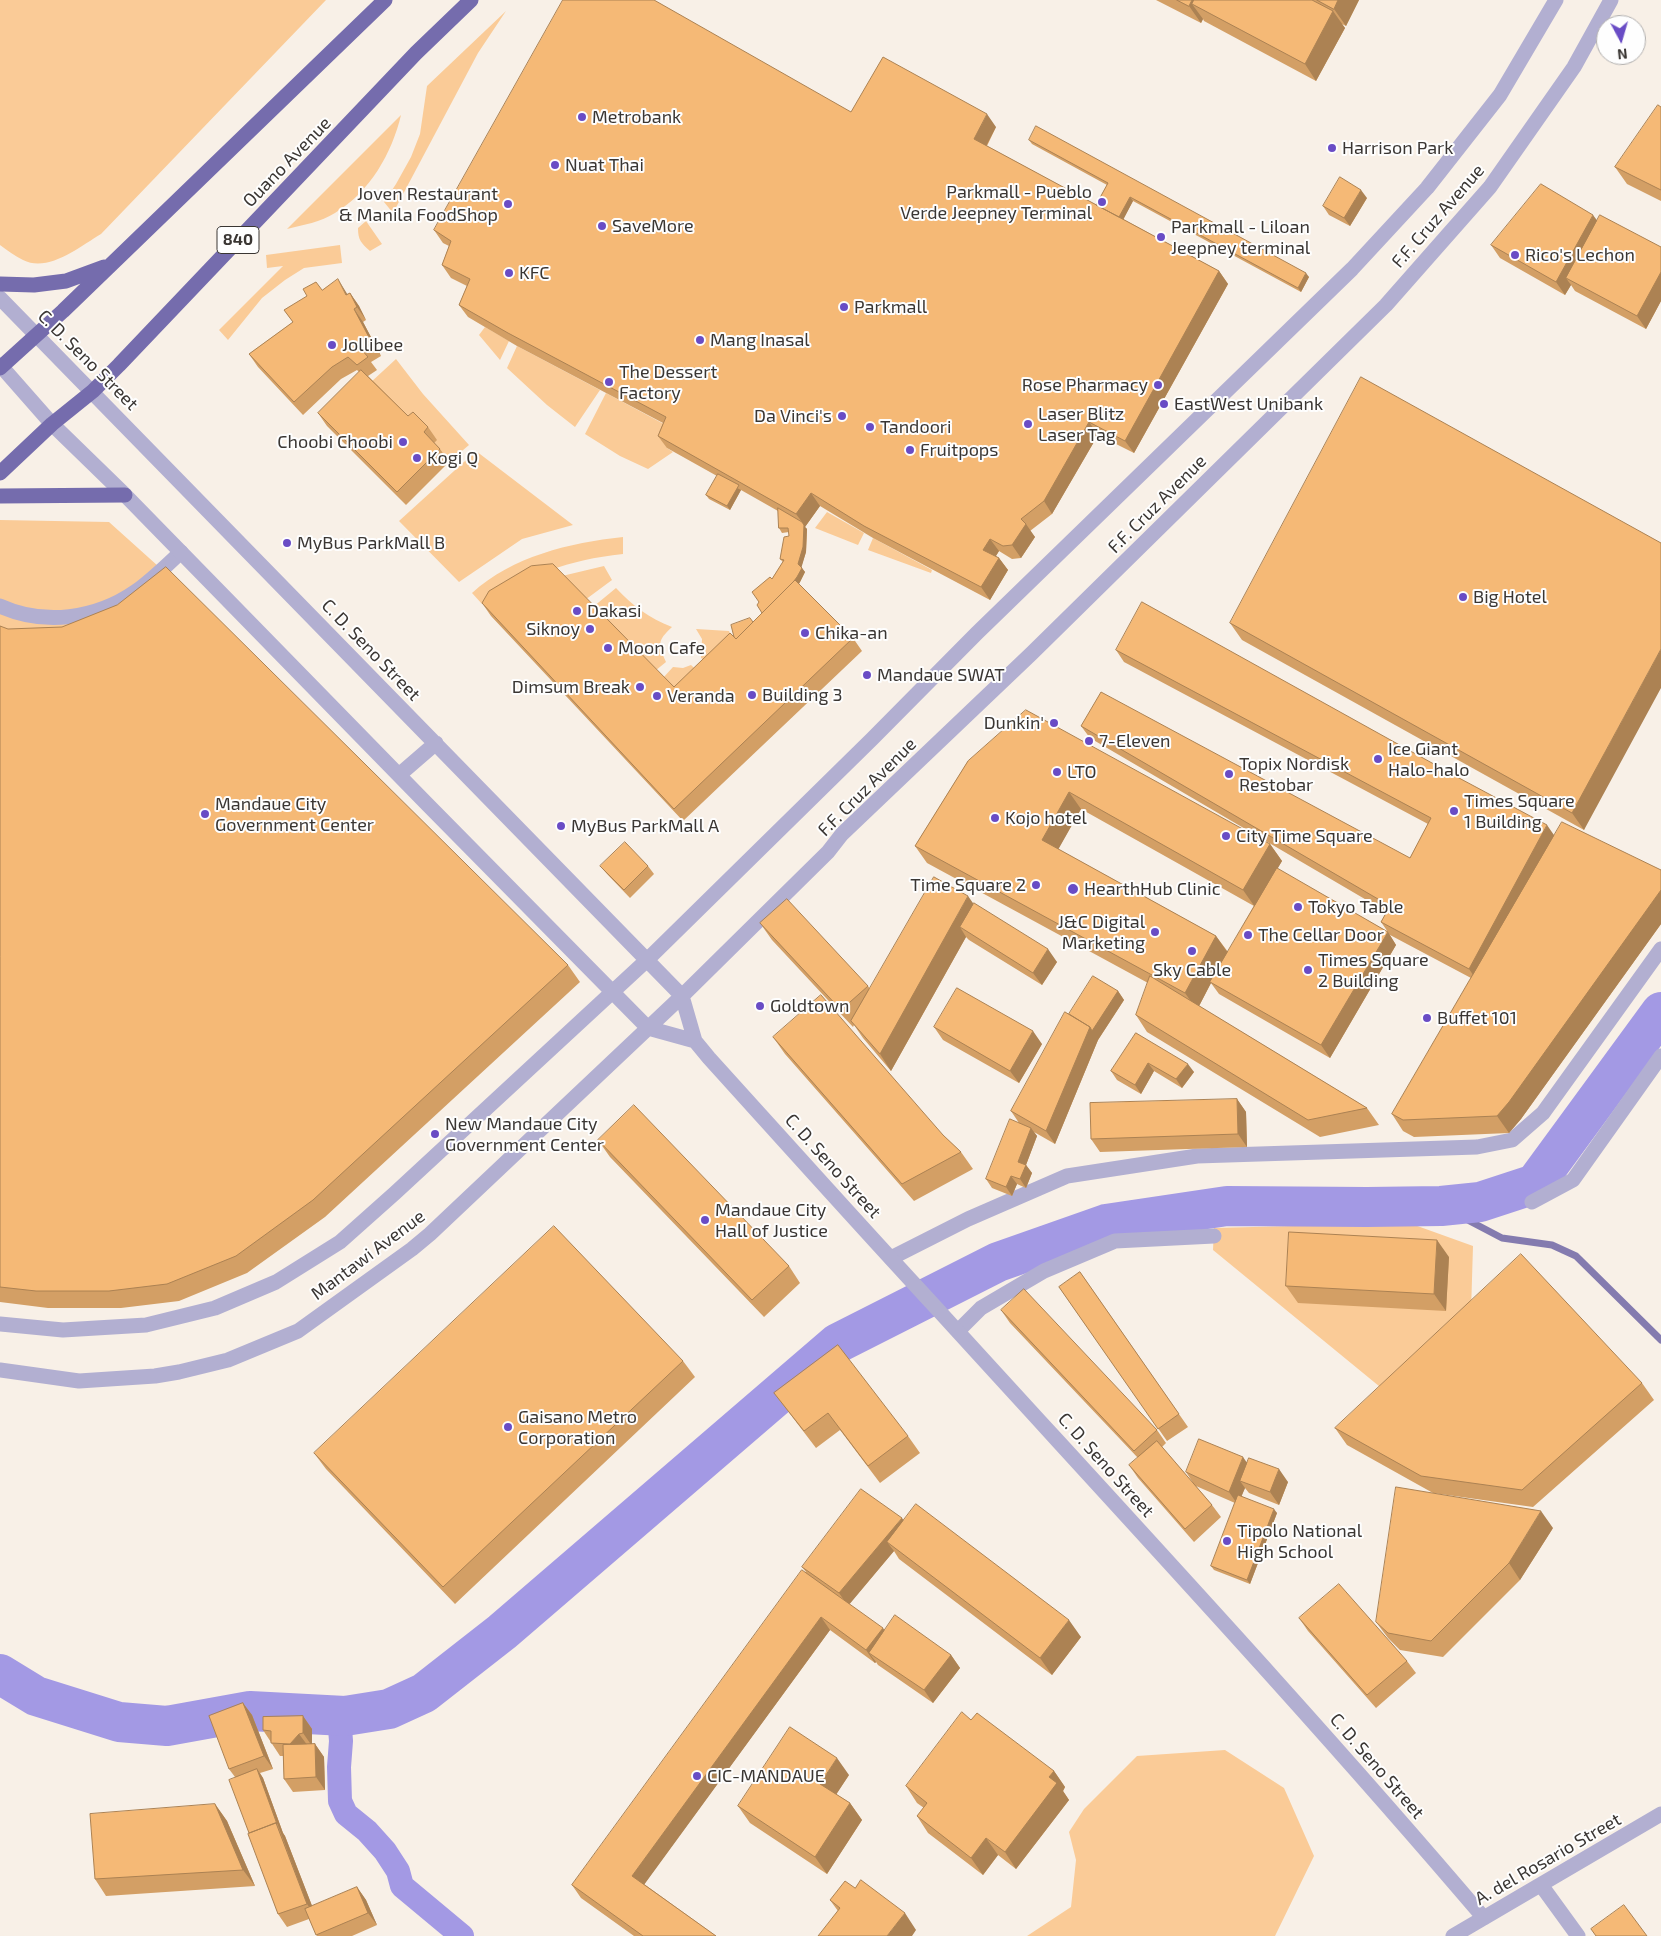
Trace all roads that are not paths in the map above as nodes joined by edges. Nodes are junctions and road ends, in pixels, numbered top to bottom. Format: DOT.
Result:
graph roads {
  1 [pos="385,0"];
  2 [pos="471,0"];
  3 [pos="1556,0"];
  4 [pos="1611,0"];
  5 [pos="110,265"];
  6 [pos="0,284"];
  7 [pos="0,298"];
  8 [pos="37,335"];
  9 [pos="0,366"];
  10 [pos="93,391"];
  11 [pos="52,424"];
  12 [pos="0,473"];
  13 [pos="125,495"];
  14 [pos="0,496"];
  15 [pos="181,552"];
  16 [pos="0,606"];
  17 [pos="436,743"];
  18 [pos="399,775"];
  19 [pos="1661,949"];
  20 [pos="647,960"];
  21 [pos="612,992"];
  22 [pos="682,996"];
  23 [pos="648,1028"];
  24 [pos="695,1041"];
  25 [pos="1661,1056"];
  26 [pos="1532,1202"];
  27 [pos="1214,1236"];
  28 [pos="891,1258"];
  29 [pos="0,1324"];
  30 [pos="958,1331"];
  31 [pos="0,1370"];
  32 [pos="1661,1814"];
  33 [pos="1541,1886"];
  34 [pos="1484,1918"];
  35 [pos="1453,1936"];
  36 [pos="1578,1936"];
  1 -- 5 [label="highway"];
  2 -- 10 [label="highway, Ouano Avenue / 840"];
  3 -- 20 [label="street, F.F. Cruz Avenue"];
  4 -- 22 [label="street, F.F. Cruz Avenue"];
  5 -- 6 [label="highway"];
  5 -- 8 [label="highway"];
  7 -- 8 [label="street, C. D. Seno Street"];
  8 -- 9 [label="highway"];
  8 -- 10 [label="street, C. D. Seno Street"];
  9 -- 11 [label="street"];
  10 -- 11 [label="highway, Ouano Avenue / 840"];
  10 -- 17 [label="street, C. D. Seno Street"];
  11 -- 12 [label="highway, Ouano Avenue / 840"];
  11 -- 13 [label="street"];
  13 -- 14 [label="highway"];
  13 -- 15 [label="street"];
  15 -- 16 [label="street"];
  15 -- 18 [label="street"];
  17 -- 18 [label="street"];
  17 -- 20 [label="street, C. D. Seno Street"];
  18 -- 21 [label="street"];
  19 -- 28 [label="street"];
  20 -- 21 [label="street, Mantawi Avenue"];
  20 -- 22 [label="street, C. D. Seno Street"];
  21 -- 23 [label="street"];
  21 -- 29 [label="street, Mantawi Avenue"];
  22 -- 23 [label="street, Mantawi Avenue"];
  22 -- 24 [label="street, C. D. Seno Street"];
  23 -- 24 [label="street"];
  23 -- 31 [label="street, Mantawi Avenue"];
  24 -- 28 [label="street, C. D. Seno Street"];
  25 -- 26 [label="street"];
  27 -- 30 [label="street"];
  28 -- 30 [label="street, C. D. Seno Street"];
  30 -- 34 [label="street, C. D. Seno Street"];
  32 -- 33 [label="street, A. del Rosario Street"];
  33 -- 34 [label="street, A. del Rosario Street"];
  33 -- 36 [label="street"];
  34 -- 35 [label="street, A. del Rosario Street"];
}
